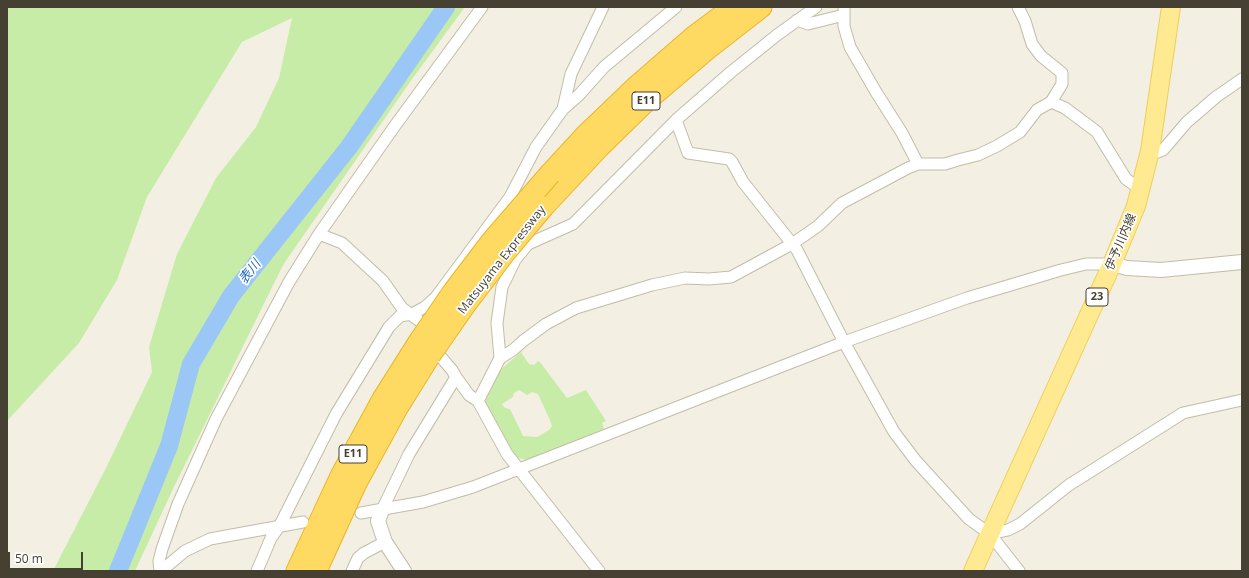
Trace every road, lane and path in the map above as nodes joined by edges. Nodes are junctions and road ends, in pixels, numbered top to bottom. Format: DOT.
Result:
graph roads {
  1 [pos="482,7"];
  2 [pos="603,7"];
  3 [pos="676,7"];
  4 [pos="734,7"];
  5 [pos="761,7"];
  6 [pos="816,7"];
  7 [pos="1018,7"];
  8 [pos="1171,7"];
  9 [pos="844,11"];
  10 [pos="798,20"];
  11 [pos="1242,79"];
  12 [pos="1051,102"];
  13 [pos="563,109"];
  14 [pos="676,120"];
  15 [pos="1150,151"];
  16 [pos="918,164"];
  17 [pos="1142,187"];
  18 [pos="510,197"];
  19 [pos="319,234"];
  20 [pos="528,244"];
  21 [pos="792,244"];
  22 [pos="1242,262"];
  23 [pos="1112,264"];
  24 [pos="412,314"];
  25 [pos="844,342"];
  26 [pos="425,349"];
  27 [pos="500,358"];
  28 [pos="456,377"];
  29 [pos="1242,400"];
  30 [pos="478,401"];
  31 [pos="519,470"];
  32 [pos="382,510"];
  33 [pos="361,513"];
  34 [pos="303,522"];
  35 [pos="280,525"];
  36 [pos="990,534"];
  37 [pos="385,542"];
  38 [pos="160,571"];
  39 [pos="257,571"];
  40 [pos="297,571"];
  41 [pos="316,571"];
  42 [pos="352,571"];
  43 [pos="404,571"];
  44 [pos="599,571"];
  45 [pos="973,571"];
  46 [pos="1019,571"];
  1 -- 19 [label="street"];
  2 -- 13 [label="street"];
  3 -- 13 [label="street"];
  4 -- 26 [label="highway, Matsuyama Expressway / E11, bridge"];
  5 -- 26 [label="highway, Matsuyama Expressway / E11, bridge"];
  6 -- 10 [label="street"];
  7 -- 12 [label="street"];
  8 -- 15 [label="main road, 伊予川内線 / 23"];
  9 -- 10 [label="street"];
  9 -- 16 [label="street"];
  10 -- 14 [label="street"];
  11 -- 15 [label="street"];
  12 -- 16 [label="street"];
  12 -- 17 [label="street"];
  13 -- 18 [label="street"];
  14 -- 20 [label="street"];
  14 -- 21 [label="street"];
  15 -- 17 [label="main road, 伊予川内線 / 23"];
  16 -- 21 [label="street"];
  17 -- 23 [label="main road, 伊予川内線 / 23"];
  18 -- 20 [label="street"];
  18 -- 24 [label="street"];
  19 -- 24 [label="street"];
  19 -- 38 [label="street"];
  20 -- 27 [label="street"];
  21 -- 25 [label="street"];
  21 -- 27 [label="street"];
  22 -- 23 [label="street"];
  23 -- 25 [label="street"];
  23 -- 36 [label="main road, 伊予川内線 / 23"];
  24 -- 28 [label="street"];
  24 -- 35 [label="street"];
  25 -- 31 [label="street"];
  25 -- 36 [label="street"];
  26 -- 40 [label="highway, Matsuyama Expressway / E11"];
  26 -- 41 [label="highway, Matsuyama Expressway / E11"];
  27 -- 30 [label="street"];
  28 -- 30 [label="street"];
  28 -- 32 [label="street"];
  29 -- 36 [label="street"];
  30 -- 31 [label="street"];
  31 -- 32 [label="street"];
  31 -- 44 [label="street"];
  32 -- 33 [label="street"];
  32 -- 37 [label="street"];
  34 -- 35 [label="street"];
  35 -- 38 [label="street"];
  35 -- 39 [label="street"];
  36 -- 45 [label="main road, 伊予川内線 / 23"];
  36 -- 46 [label="street"];
  37 -- 42 [label="street"];
  37 -- 43 [label="street"];
}
